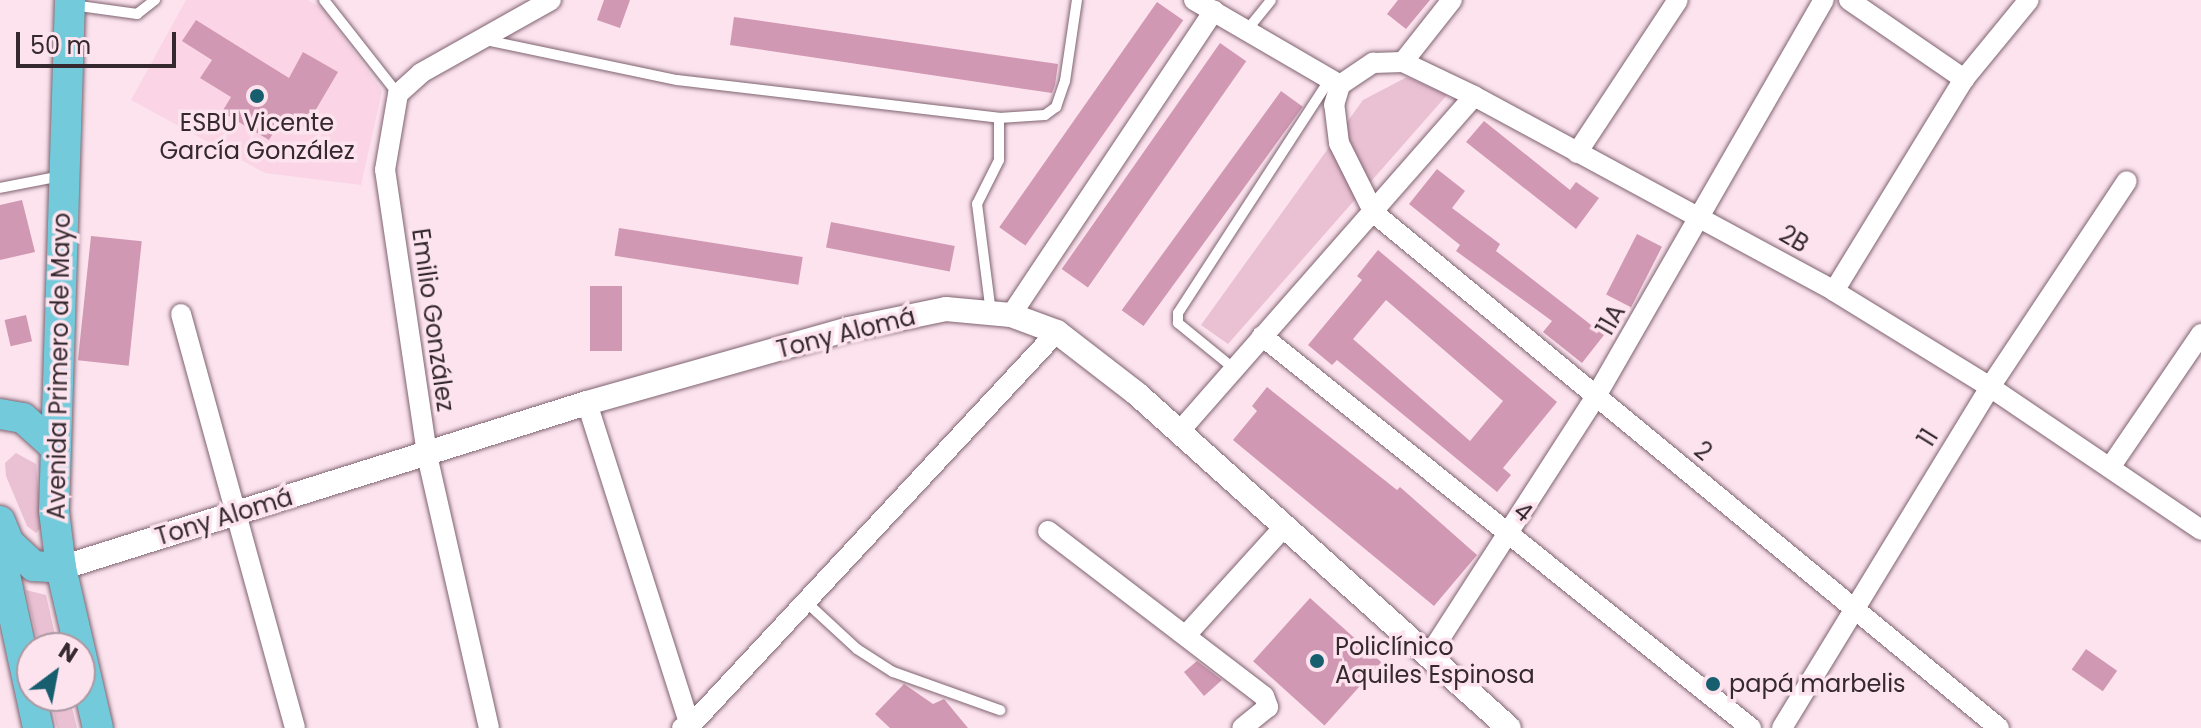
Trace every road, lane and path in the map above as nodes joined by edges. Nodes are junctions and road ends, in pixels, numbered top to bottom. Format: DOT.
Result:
graph roads {
  1 [pos="155,0"];
  2 [pos="324,0"];
  3 [pos="1077,0"];
  4 [pos="1194,0"];
  5 [pos="1271,0"];
  6 [pos="1452,0"];
  7 [pos="1678,0"];
  8 [pos="1824,0"];
  9 [pos="1849,0"];
  10 [pos="2029,0"];
  11 [pos="70,3"];
  12 [pos="537,4"];
  13 [pos="1214,11"];
  14 [pos="1247,30"];
  15 [pos="484,40"];
  16 [pos="1403,62"];
  17 [pos="1964,79"];
  18 [pos="1335,82"];
  19 [pos="398,94"];
  20 [pos="1474,96"];
  21 [pos="999,118"];
  22 [pos="1577,153"];
  23 [pos="63,175"];
  24 [pos="2127,181"];
  25 [pos="0,188"];
  26 [pos="1374,213"];
  27 [pos="1702,216"];
  28 [pos="1834,291"];
  29 [pos="181,314"];
  30 [pos="1001,314"];
  31 [pos="1057,332"];
  32 [pos="2201,334"];
  33 [pos="1262,336"];
  34 [pos="1232,367"];
  35 [pos="1990,387"];
  36 [pos="1596,396"];
  37 [pos="587,403"];
  38 [pos="0,414"];
  39 [pos="1179,432"];
  40 [pos="53,445"];
  41 [pos="427,454"];
  42 [pos="2111,466"];
  43 [pos="239,512"];
  44 [pos="0,521"];
  45 [pos="1284,527"];
  46 [pos="2201,530"];
  47 [pos="1048,531"];
  48 [pos="1510,534"];
  49 [pos="0,552"];
  50 [pos="61,568"];
  51 [pos="805,601"];
  52 [pos="1852,607"];
  53 [pos="1187,634"];
  54 [pos="1428,657"];
  55 [pos="1000,710"];
  56 [pos="688,727"];
  57 [pos="38,728"];
  58 [pos="98,728"];
  59 [pos="295,728"];
  60 [pos="489,728"];
  61 [pos="1242,728"];
  62 [pos="1509,728"];
  63 [pos="1751,728"];
  64 [pos="1782,728"];
  65 [pos="1999,728"];
  1 -- 11 [label="lane"];
  2 -- 19 [label="lane"];
  3 -- 21 [label="lane"];
  4 -- 13 [label="street"];
  5 -- 14 [label="lane"];
  6 -- 16 [label="street"];
  7 -- 22 [label="street"];
  8 -- 27 [label="street, 11A"];
  9 -- 17 [label="street"];
  10 -- 17 [label="street"];
  11 -- 23 [label="main road, Avenida Primero de Mayo"];
  12 -- 15 [label="street"];
  13 -- 14 [label="street"];
  13 -- 30 [label="street"];
  14 -- 18 [label="street"];
  15 -- 19 [label="street"];
  15 -- 21 [label="lane"];
  16 -- 18 [label="street"];
  16 -- 20 [label="street, 2B"];
  17 -- 28 [label="street"];
  18 -- 26 [label="street"];
  18 -- 34 [label="lane"];
  19 -- 41 [label="street, Emilio González"];
  20 -- 22 [label="street, 2B"];
  20 -- 26 [label="street"];
  21 -- 30 [label="lane"];
  22 -- 27 [label="street, 2B"];
  23 -- 25 [label="lane"];
  23 -- 40 [label="main road, Avenida Primero de Mayo"];
  24 -- 35 [label="street, 11"];
  26 -- 33 [label="street"];
  26 -- 36 [label="street, 2"];
  27 -- 28 [label="street, 2B"];
  27 -- 36 [label="street, 11A"];
  28 -- 35 [label="street, 2B"];
  29 -- 43 [label="street"];
  30 -- 31 [label="street, Tony Alomá"];
  30 -- 37 [label="street, Tony Alomá"];
  31 -- 39 [label="street, Tony Alomá"];
  31 -- 51 [label="street"];
  32 -- 42 [label="street"];
  33 -- 34 [label="street"];
  33 -- 48 [label="street, 4"];
  34 -- 39 [label="street"];
  35 -- 42 [label="street, 2B"];
  35 -- 52 [label="street, 11"];
  36 -- 48 [label="street, 11A"];
  36 -- 52 [label="street, 2"];
  37 -- 41 [label="street, Tony Alomá"];
  37 -- 56 [label="street"];
  38 -- 40 [label="main road"];
  39 -- 45 [label="street, Tony Alomá"];
  40 -- 50 [label="main road, Avenida Primero de Mayo"];
  41 -- 43 [label="street, Tony Alomá"];
  41 -- 60 [label="street, Emilio González"];
  42 -- 46 [label="street, 2B"];
  43 -- 50 [label="street, Tony Alomá"];
  43 -- 59 [label="street"];
  44 -- 50 [label="main road"];
  45 -- 53 [label="street"];
  45 -- 54 [label="street, Tony Alomá"];
  47 -- 53 [label="street"];
  48 -- 54 [label="street, 11A"];
  48 -- 63 [label="street, 4"];
  49 -- 57 [label="main road"];
  50 -- 58 [label="main road, Avenida Primero de Mayo"];
  51 -- 55 [label="lane"];
  51 -- 56 [label="street"];
  52 -- 64 [label="street, 11"];
  52 -- 65 [label="street, 2"];
  53 -- 61 [label="street"];
  54 -- 62 [label="street, Tony Alomá"];
}
